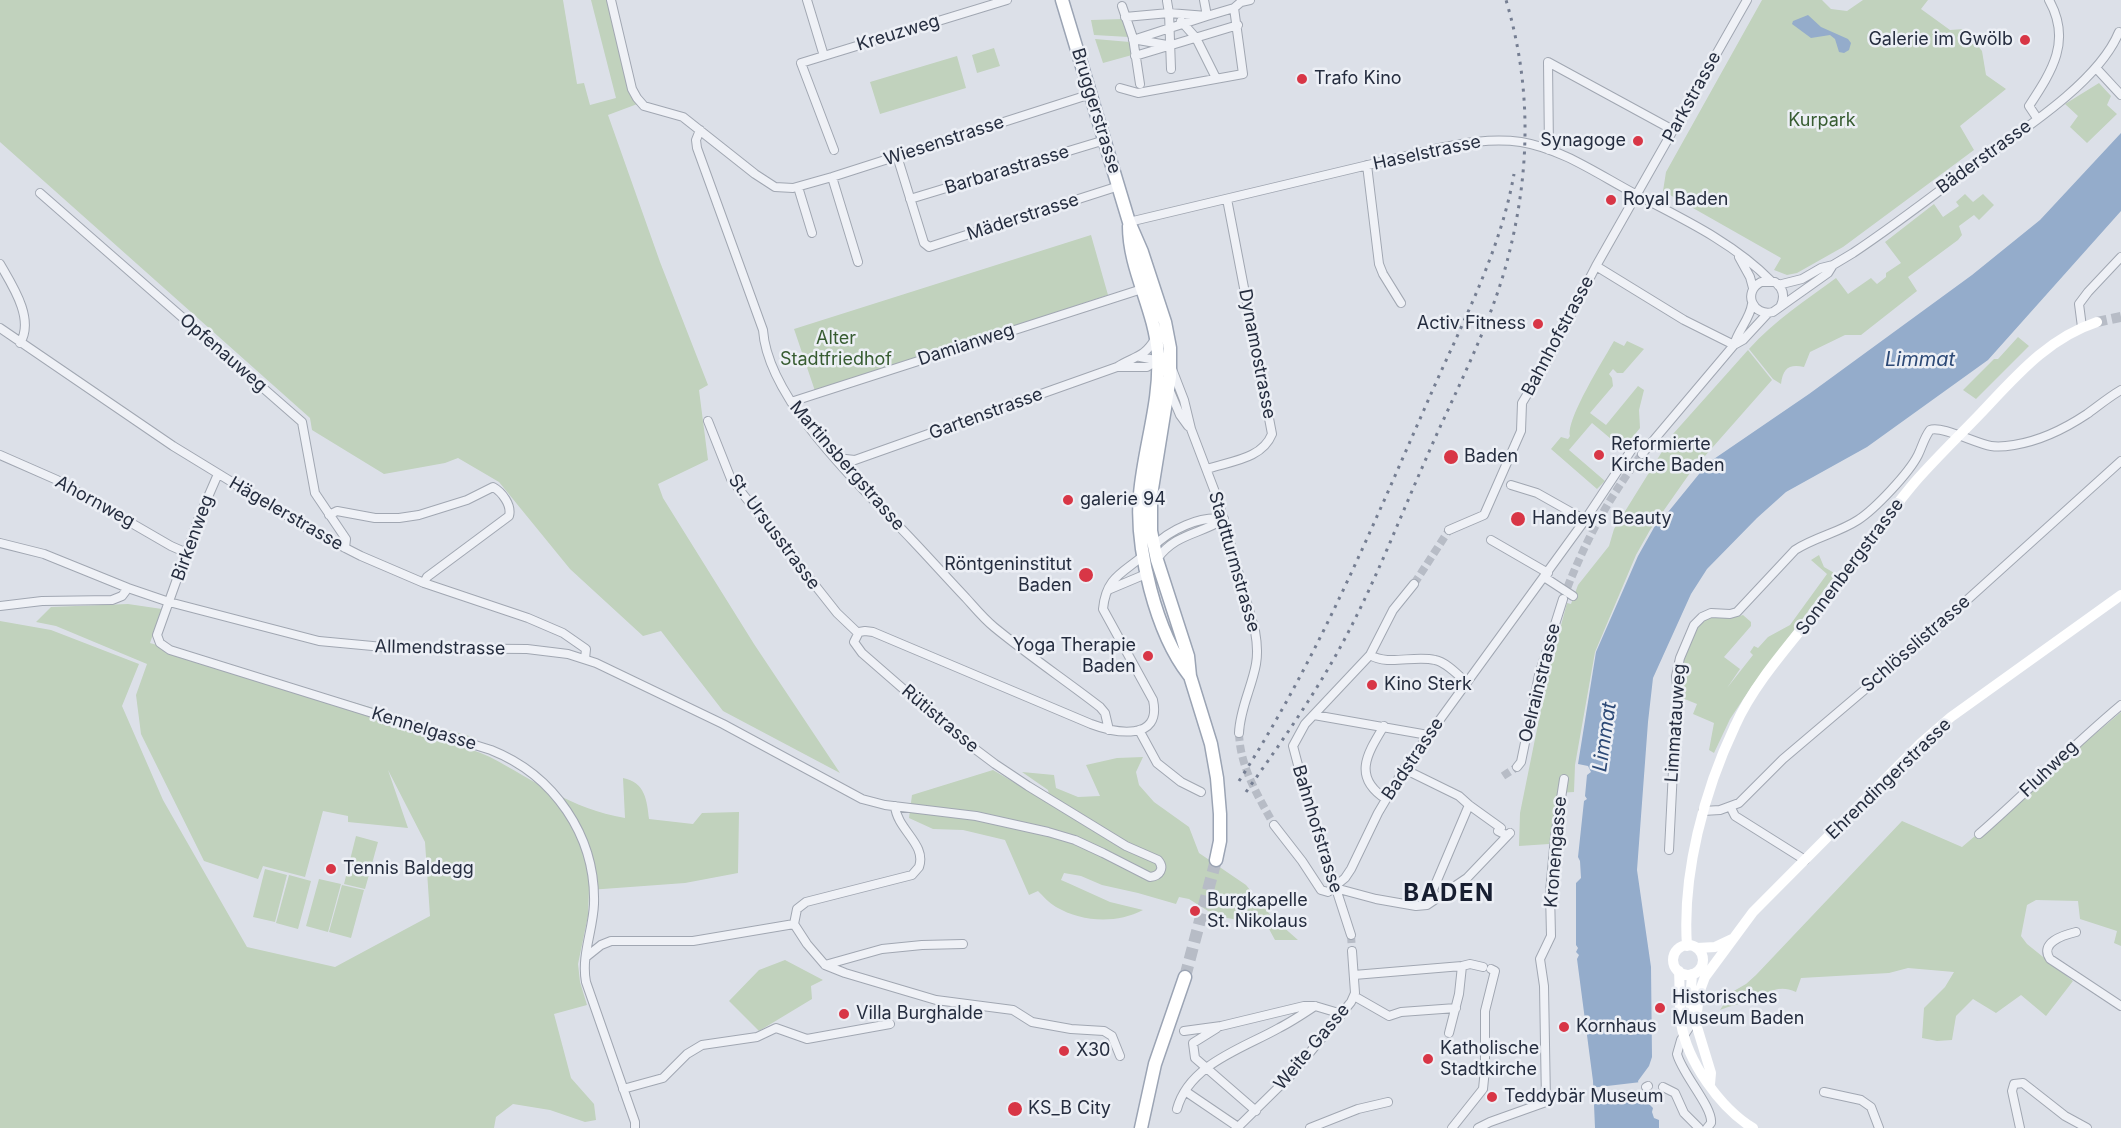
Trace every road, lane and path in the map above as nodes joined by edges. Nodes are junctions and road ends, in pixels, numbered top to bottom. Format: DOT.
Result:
graph roads {
  1 [pos="611,0"];
  2 [pos="807,0"];
  3 [pos="1007,0"];
  4 [pos="1062,0"];
  5 [pos="1204,0"];
  6 [pos="1250,0"];
  7 [pos="1747,0"];
  8 [pos="2049,0"];
  9 [pos="1167,1"];
  10 [pos="1122,6"];
  11 [pos="1234,8"];
  12 [pos="1169,13"];
  13 [pos="1207,16"];
  14 [pos="1125,17"];
  15 [pos="1184,24"];
  16 [pos="1238,25"];
  17 [pos="1170,28"];
  18 [pos="2119,32"];
  19 [pos="1196,38"];
  20 [pos="1133,40"];
  21 [pos="1171,45"];
  22 [pos="824,56"];
  23 [pos="1135,56"];
  24 [pos="2096,68"];
  25 [pos="1171,69"];
  26 [pos="1216,78"];
  27 [pos="1140,84"];
  28 [pos="1120,88"];
  29 [pos="1091,94"];
  30 [pos="2121,95"];
  31 [pos="2037,118"];
  32 [pos="700,130"];
  33 [pos="1673,130"];
  34 [pos="1105,140"];
  35 [pos="834,150"];
  36 [pos="1549,150"];
  37 [pos="897,156"];
  38 [pos="1367,165"];
  39 [pos="832,177"];
  40 [pos="1119,186"];
  41 [pos="798,187"];
  42 [pos="40,193"];
  43 [pos="1637,195"];
  44 [pos="910,199"];
  45 [pos="1227,199"];
  46 [pos="1129,222"];
  47 [pos="812,233"];
  48 [pos="1739,255"];
  49 [pos="2121,257"];
  50 [pos="858,262"];
  51 [pos="0,264"];
  52 [pos="1833,264"];
  53 [pos="1596,266"];
  54 [pos="1775,283"];
  55 [pos="1753,288"];
  56 [pos="1142,289"];
  57 [pos="1401,303"];
  58 [pos="1752,304"];
  59 [pos="1781,305"];
  60 [pos="1768,313"];
  61 [pos="2097,322"];
  62 [pos="2082,327"];
  63 [pos="0,328"];
  64 [pos="1156,337"];
  65 [pos="20,343"];
  66 [pos="1734,345"];
  67 [pos="1170,348"];
  68 [pos="1140,357"];
  69 [pos="1117,367"];
  70 [pos="1154,367"];
  71 [pos="1171,367"];
  72 [pos="1169,388"];
  73 [pos="2121,390"];
  74 [pos="791,402"];
  75 [pos="708,421"];
  76 [pos="1191,429"];
  77 [pos="1958,437"];
  78 [pos="1632,449"];
  79 [pos="1642,454"];
  80 [pos="0,455"];
  81 [pos="836,458"];
  82 [pos="855,460"];
  83 [pos="2121,461"];
  84 [pos="1207,469"];
  85 [pos="848,472"];
  86 [pos="218,474"];
  87 [pos="1525,482"];
  88 [pos="1511,485"];
  89 [pos="1537,493"];
  90 [pos="329,515"];
  91 [pos="1224,519"];
  92 [pos="1585,520"];
  93 [pos="1449,530"];
  94 [pos="1491,540"];
  95 [pos="0,543"];
  96 [pos="1153,546"];
  97 [pos="345,548"];
  98 [pos="187,553"];
  99 [pos="1143,557"];
  100 [pos="1157,560"];
  101 [pos="1146,574"];
  102 [pos="1546,575"];
  103 [pos="424,583"];
  104 [pos="1414,584"];
  105 [pos="128,588"];
  106 [pos="1107,590"];
  107 [pos="1559,593"];
  108 [pos="1573,596"];
  109 [pos="2121,596"];
  110 [pos="169,603"];
  111 [pos="0,606"];
  112 [pos="858,633"];
  113 [pos="1370,655"];
  114 [pos="585,658"];
  115 [pos="1190,676"];
  116 [pos="1467,682"];
  117 [pos="2121,705"];
  118 [pos="1314,715"];
  119 [pos="1384,726"];
  120 [pos="1109,730"];
  121 [pos="1138,730"];
  122 [pos="1239,733"];
  123 [pos="1428,735"];
  124 [pos="1517,767"];
  125 [pos="1404,769"];
  126 [pos="1564,779"];
  127 [pos="1201,792"];
  128 [pos="862,799"];
  129 [pos="1386,799"];
  130 [pos="1467,804"];
  131 [pos="895,806"];
  132 [pos="1731,808"];
  133 [pos="1703,811"];
  134 [pos="1274,825"];
  135 [pos="1979,834"];
  136 [pos="1668,850"];
  137 [pos="1216,860"];
  138 [pos="1805,860"];
  139 [pos="1335,888"];
  140 [pos="1427,905"];
  141 [pos="794,924"];
  142 [pos="2076,932"];
  143 [pos="1351,935"];
  144 [pos="1732,939"];
  145 [pos="963,944"];
  146 [pos="1692,947"];
  147 [pos="1352,951"];
  148 [pos="586,957"];
  149 [pos="1714,963"];
  150 [pos="825,965"];
  151 [pos="1702,965"];
  152 [pos="1462,966"];
  153 [pos="1679,971"];
  154 [pos="1692,974"];
  155 [pos="1354,975"];
  156 [pos="1185,977"];
  157 [pos="1354,996"];
  158 [pos="1315,1006"];
  159 [pos="2121,1006"];
  160 [pos="1456,1008"];
  161 [pos="1342,1014"];
  162 [pos="1694,1020"];
  163 [pos="890,1024"];
  164 [pos="1221,1026"];
  165 [pos="1184,1031"];
  166 [pos="1449,1033"];
  167 [pos="1684,1035"];
  168 [pos="1120,1056"];
  169 [pos="1206,1068"];
  170 [pos="1710,1084"];
  171 [pos="1663,1088"];
  172 [pos="623,1089"];
  173 [pos="1185,1092"];
  174 [pos="1824,1092"];
  175 [pos="1388,1102"];
  176 [pos="1177,1109"];
  177 [pos="1256,1112"];
  178 [pos="635,1128"];
  179 [pos="1141,1128"];
  180 [pos="1237,1128"];
  181 [pos="1310,1128"];
  182 [pos="1452,1128"];
  183 [pos="1478,1128"];
  184 [pos="1699,1128"];
  185 [pos="1707,1128"];
  186 [pos="1753,1128"];
  187 [pos="1879,1128"];
  188 [pos="2019,1128"];
  189 [pos="2087,1128"];
  1 -- 32 [label="street, Wiesenstrasse"];
  2 -- 22 [label="street"];
  3 -- 22 [label="street, Kreuzweg"];
  4 -- 29 [label="main road, Bruggerstrasse"];
  5 -- 13 [label="street"];
  6 -- 11 [label="street"];
  7 -- 33 [label="street, Parkstrasse"];
  8 -- 31 [label="street"];
  9 -- 12 [label="street"];
  10 -- 14 [label="street"];
  11 -- 13 [label="street"];
  11 -- 16 [label="street"];
  12 -- 13 [label="street"];
  12 -- 14 [label="street"];
  12 -- 15 [label="street"];
  12 -- 17 [label="street"];
  13 -- 15 [label="street"];
  14 -- 20 [label="street"];
  15 -- 17 [label="street"];
  15 -- 19 [label="street"];
  16 -- 19 [label="street"];
  16 -- 26 [label="street"];
  17 -- 20 [label="street"];
  17 -- 21 [label="street"];
  18 -- 24 [label="street, Bäderstrasse"];
  19 -- 21 [label="street"];
  19 -- 26 [label="street"];
  20 -- 21 [label="street"];
  20 -- 23 [label="street"];
  21 -- 23 [label="street"];
  21 -- 25 [label="street"];
  22 -- 35 [label="street, Kreuzweg"];
  23 -- 27 [label="street"];
  24 -- 30 [label="street"];
  24 -- 31 [label="street, Bäderstrasse"];
  26 -- 28 [label="street"];
  29 -- 34 [label="main road, Bruggerstrasse"];
  29 -- 37 [label="street, Wiesenstrasse"];
  31 -- 52 [label="street, Bäderstrasse"];
  32 -- 41 [label="street, Wiesenstrasse"];
  32 -- 74 [label="street, Martinsbergstrasse"];
  33 -- 36 [label="street"];
  33 -- 43 [label="street, Parkstrasse"];
  34 -- 40 [label="main road, Bruggerstrasse"];
  34 -- 44 [label="street, Barbarastrasse"];
  36 -- 38 [label="street, Haselstrasse"];
  36 -- 43 [label="street, Haselstrasse"];
  37 -- 39 [label="street, Wiesenstrasse"];
  37 -- 44 [label="street"];
  38 -- 45 [label="street, Haselstrasse"];
  38 -- 57 [label="street"];
  39 -- 41 [label="street, Wiesenstrasse"];
  39 -- 50 [label="street"];
  40 -- 44 [label="street, Mäderstrasse"];
  40 -- 46 [label="main road, Bruggerstrasse"];
  41 -- 47 [label="street"];
  42 -- 90 [label="street, Opfenauweg"];
  43 -- 48 [label="street, Haselstrasse"];
  43 -- 53 [label="street, Bahnhofstrasse"];
  45 -- 46 [label="street, Haselstrasse"];
  45 -- 84 [label="street, Dynamostrasse"];
  46 -- 56 [label="main road, Bruggerstrasse"];
  46 -- 67 [label="main road, Bruggerstrasse"];
  48 -- 54 [label="street, Haselstrasse"];
  48 -- 55 [label="street, Haselstrasse"];
  49 -- 62 [label="street"];
  51 -- 65 [label="street"];
  52 -- 54 [label="street, Bäderstrasse"];
  52 -- 59 [label="street, Bäderstrasse"];
  53 -- 66 [label="street"];
  53 -- 93 [label="street, Bahnhofstrasse"];
  54 -- 55 [label="street"];
  54 -- 59 [label="street"];
  55 -- 58 [label="street"];
  56 -- 64 [label="main road, Bruggerstrasse"];
  56 -- 74 [label="street, Damianweg"];
  58 -- 60 [label="street"];
  58 -- 66 [label="street"];
  59 -- 60 [label="street"];
  60 -- 66 [label="street"];
  61 -- 62 [label="main road, Sonnenbergstrasse"];
  62 -- 77 [label="main road, Sonnenbergstrasse"];
  63 -- 65 [label="street, Hägelerstrasse"];
  64 -- 68 [label="street, Gartenstrasse"];
  64 -- 70 [label="main road, Bruggerstrasse"];
  65 -- 86 [label="street, Hägelerstrasse"];
  66 -- 79 [label="street"];
  67 -- 70 [label="street"];
  67 -- 71 [label="main road, Bruggerstrasse"];
  68 -- 69 [label="street, Gartenstrasse"];
  68 -- 70 [label="street"];
  69 -- 70 [label="street, Gartenstrasse"];
  69 -- 82 [label="street, Gartenstrasse"];
  70 -- 71 [label="street"];
  70 -- 72 [label="street, Stadtturmstrasse"];
  70 -- 99 [label="main road, Bruggerstrasse"];
  71 -- 72 [label="main road, Bruggerstrasse"];
  71 -- 76 [label="street, Stadtturmstrasse"];
  72 -- 76 [label="street, Stadtturmstrasse"];
  72 -- 96 [label="main road, Bruggerstrasse"];
  73 -- 77 [label="street"];
  74 -- 81 [label="street, Martinsbergstrasse"];
  75 -- 112 [label="street, St. Ursusstrasse"];
  76 -- 84 [label="street, Stadtturmstrasse"];
  77 -- 133 [label="main road, Sonnenbergstrasse"];
  77 -- 136 [label="street, Limmatauweg"];
  78 -- 92 [label="street, Badstrasse"];
  80 -- 98 [label="street, Ahornweg"];
  81 -- 82 [label="street, Gartenstrasse"];
  81 -- 85 [label="street, Martinsbergstrasse"];
  82 -- 85 [label="street"];
  83 -- 132 [label="street, Schlösslistrasse"];
  84 -- 91 [label="street, Stadtturmstrasse"];
  85 -- 120 [label="street, Martinsbergstrasse"];
  86 -- 97 [label="street, Hägelerstrasse"];
  86 -- 98 [label="street, Birkenweg"];
  87 -- 89 [label="street"];
  88 -- 89 [label="street"];
  89 -- 92 [label="street"];
  90 -- 97 [label="street, Opfenauweg"];
  90 -- 103 [label="street"];
  91 -- 96 [label="street"];
  91 -- 100 [label="street"];
  91 -- 122 [label="street, Stadtturmstrasse"];
  92 -- 102 [label="street, Badstrasse"];
  94 -- 102 [label="street"];
  95 -- 105 [label="street, Allmendstrasse"];
  96 -- 99 [label="street"];
  96 -- 100 [label="main road, Bruggerstrasse"];
  97 -- 103 [label="street, Hägelerstrasse"];
  98 -- 110 [label="street, Birkenweg"];
  99 -- 100 [label="street"];
  99 -- 101 [label="main road, Bruggerstrasse"];
  99 -- 106 [label="street"];
  100 -- 101 [label="street"];
  100 -- 115 [label="main road, Bruggerstrasse"];
  101 -- 106 [label="street"];
  101 -- 115 [label="main road, Bruggerstrasse"];
  102 -- 107 [label="street"];
  102 -- 116 [label="street, Badstrasse"];
  103 -- 114 [label="street, Hägelerstrasse"];
  104 -- 113 [label="street, Bahnhofstrasse"];
  105 -- 110 [label="street, Allmendstrasse"];
  105 -- 111 [label="street"];
  106 -- 121 [label="street"];
  107 -- 108 [label="street"];
  107 -- 124 [label="street, Oelrainstrasse"];
  109 -- 138 [label="main road, Ehrendingerstrasse"];
  110 -- 114 [label="street, Allmendstrasse"];
  110 -- 148 [label="street, Kennelgasse"];
  112 -- 120 [label="street"];
  112 -- 131 [label="street, Rütistrasse"];
  113 -- 116 [label="street"];
  113 -- 118 [label="street, Bahnhofstrasse"];
  114 -- 128 [label="street, Allmendstrasse"];
  115 -- 137 [label="main road, Bruggerstrasse"];
  116 -- 123 [label="street, Badstrasse"];
  117 -- 135 [label="street, Fluhweg"];
  118 -- 119 [label="street"];
  118 -- 139 [label="street, Bahnhofstrasse"];
  119 -- 123 [label="street"];
  119 -- 129 [label="street"];
  120 -- 121 [label="street"];
  121 -- 127 [label="street"];
  123 -- 125 [label="street, Badstrasse"];
  125 -- 129 [label="street, Badstrasse"];
  125 -- 130 [label="street"];
  126 -- 183 [label="street, Kronengasse"];
  128 -- 131 [label="street, Rütistrasse"];
  129 -- 139 [label="street, Badstrasse"];
  130 -- 140 [label="street"];
  130 -- 140 [label="street"];
  131 -- 141 [label="street"];
  132 -- 133 [label="street"];
  132 -- 138 [label="street"];
  133 -- 146 [label="main road, Sonnenbergstrasse"];
  134 -- 139 [label="street"];
  138 -- 144 [label="main road, Ehrendingerstrasse"];
  139 -- 140 [label="street"];
  139 -- 143 [label="street, Bahnhofstrasse"];
  141 -- 148 [label="street"];
  141 -- 150 [label="street"];
  142 -- 159 [label="street"];
  144 -- 146 [label="main road"];
  144 -- 149 [label="main road, Ehrendingerstrasse"];
  145 -- 150 [label="street"];
  146 -- 151 [label="main road"];
  146 -- 153 [label="main road"];
  147 -- 155 [label="street, Weite Gasse"];
  148 -- 172 [label="street"];
  149 -- 151 [label="main road"];
  149 -- 162 [label="main road, Ehrendingerstrasse"];
  150 -- 168 [label="street"];
  151 -- 154 [label="main road"];
  152 -- 155 [label="street"];
  152 -- 160 [label="street"];
  152 -- 182 [label="street"];
  153 -- 154 [label="main road"];
  153 -- 167 [label="main road"];
  154 -- 162 [label="main road, Ehrendingerstrasse"];
  155 -- 157 [label="street, Weite Gasse"];
  156 -- 179 [label="main road"];
  157 -- 160 [label="street"];
  157 -- 161 [label="street, Weite Gasse"];
  158 -- 161 [label="street"];
  158 -- 164 [label="street"];
  158 -- 169 [label="street"];
  160 -- 166 [label="street"];
  161 -- 177 [label="street, Weite Gasse"];
  162 -- 167 [label="street"];
  162 -- 170 [label="main road, Ehrendingerstrasse"];
  163 -- 172 [label="street"];
  164 -- 165 [label="street"];
  164 -- 169 [label="street"];
  167 -- 170 [label="main road"];
  167 -- 185 [label="street"];
  169 -- 173 [label="street"];
  169 -- 177 [label="street"];
  170 -- 186 [label="main road"];
  171 -- 184 [label="street"];
  172 -- 178 [label="street"];
  173 -- 176 [label="street"];
  173 -- 180 [label="street"];
  174 -- 187 [label="street"];
  175 -- 181 [label="street"];
  177 -- 180 [label="street, Weite Gasse"];
  188 -- 189 [label="street"];
}
